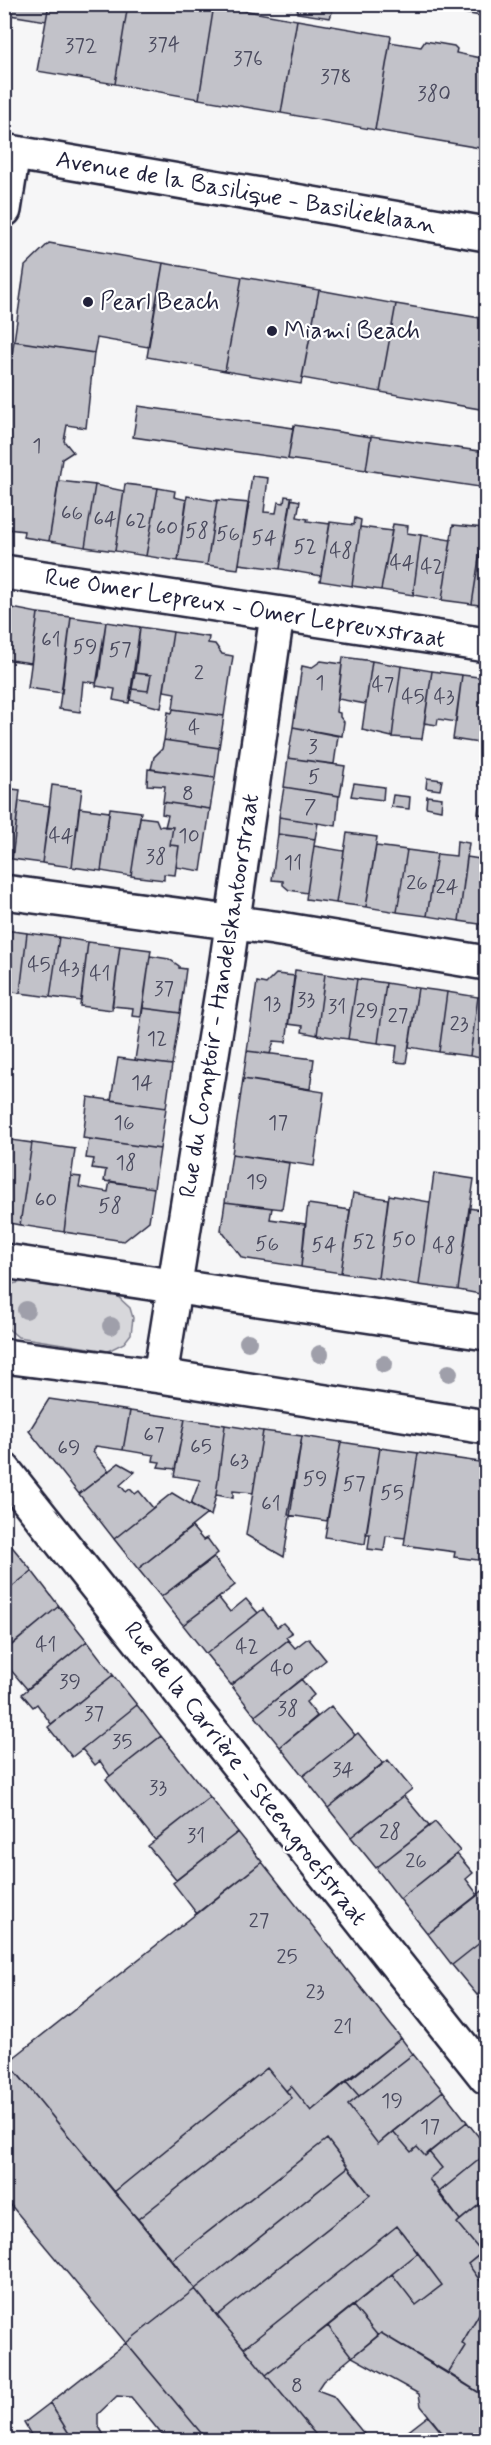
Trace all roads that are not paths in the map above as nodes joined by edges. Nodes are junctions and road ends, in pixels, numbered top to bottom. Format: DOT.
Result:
graph roads {
  1 [pos="9,152"];
  2 [pos="4,210"];
  3 [pos="486,234"];
  4 [pos="4,572"];
  5 [pos="277,615"];
  6 [pos="486,645"];
  7 [pos="4,892"];
  8 [pos="231,922"];
  9 [pos="486,963"];
  10 [pos="4,1261"];
  11 [pos="176,1286"];
  12 [pos="486,1333"];
  13 [pos="4,1356"];
  14 [pos="160,1376"];
  15 [pos="486,1427"];
  16 [pos="4,1470"];
  17 [pos="486,2077"];
  1 -- 2 [label="street"];
  1 -- 3 [label="street, Avenue de la Basilique - Basilieklaan"];
  4 -- 5 [label="street, Rue Omer Lepreux - Omer Lepreuxstraat"];
  5 -- 6 [label="street, Rue Omer Lepreux - Omer Lepreuxstraat"];
  5 -- 8 [label="street, Rue du Comptoir - Handelskantoorstraat"];
  7 -- 8 [label="street"];
  8 -- 9 [label="street"];
  8 -- 11 [label="street, Rue du Comptoir - Handelskantoorstraat"];
  10 -- 11 [label="street"];
  11 -- 12 [label="street"];
  11 -- 14 [label="street, Rue du Comptoir - Handelskantoorstraat"];
  13 -- 14 [label="street"];
  14 -- 15 [label="street"];
  16 -- 17 [label="street, Rue de la Carrière - Steengroefstraat"];
}
